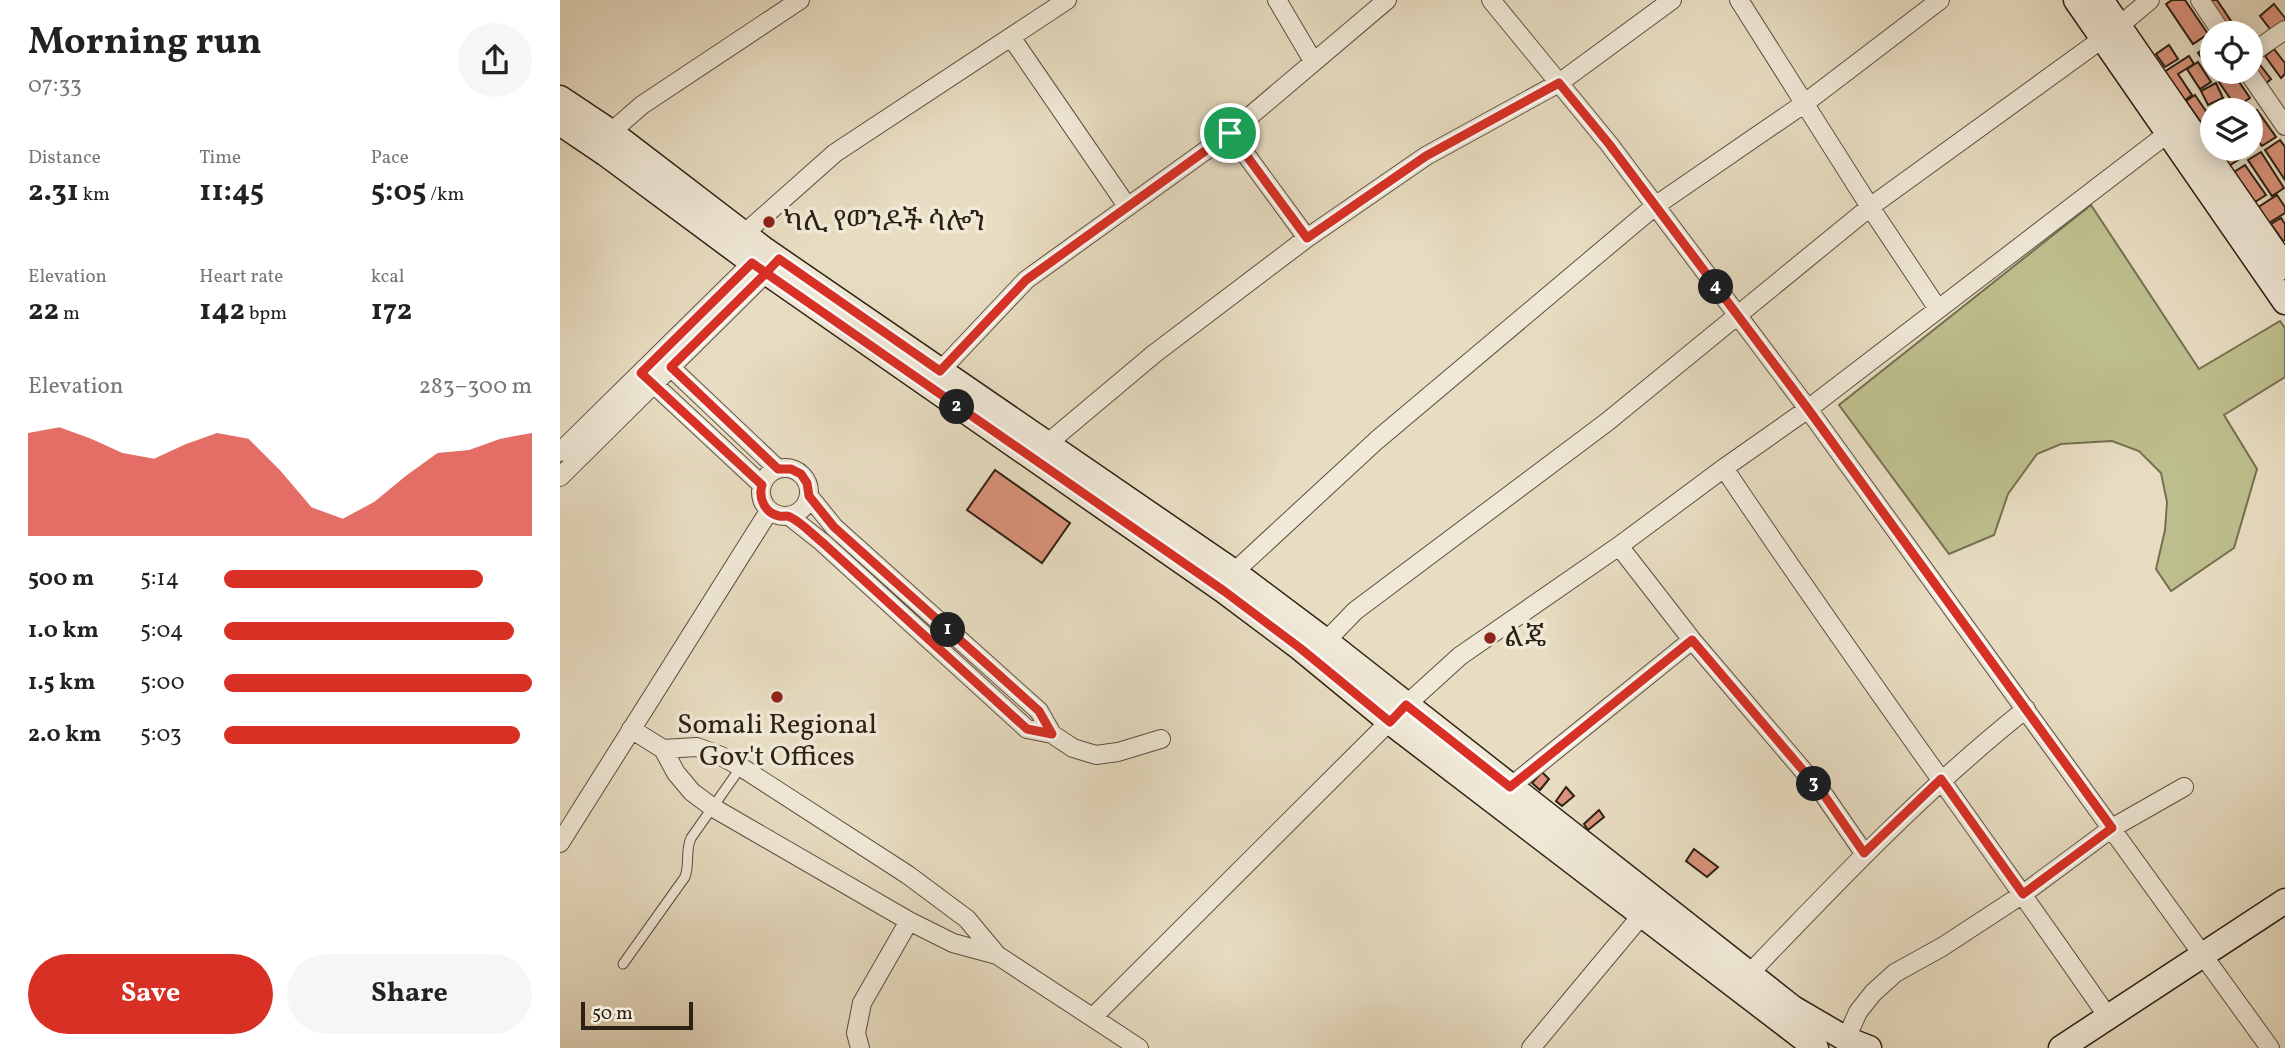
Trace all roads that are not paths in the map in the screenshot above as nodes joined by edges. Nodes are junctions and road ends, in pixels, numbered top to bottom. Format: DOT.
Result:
graph roads {
  1 [pos="800,0"];
  2 [pos="1067,0"];
  3 [pos="1277,0"];
  4 [pos="1387,0"];
  5 [pos="1492,0"];
  6 [pos="1672,0"];
  7 [pos="1739,0"];
  8 [pos="1940,0"];
  9 [pos="2076,0"];
  10 [pos="2101,0"];
  11 [pos="2150,0"];
  12 [pos="2200,0"];
  13 [pos="2214,21"];
  14 [pos="2285,30"];
  15 [pos="2111,32"];
  16 [pos="1011,37"];
  17 [pos="2263,45"];
  18 [pos="1313,61"];
  19 [pos="1559,83"];
  20 [pos="2256,84"];
  21 [pos="560,98"];
  22 [pos="1805,103"];
  23 [pos="560,123"];
  24 [pos="2285,127"];
  25 [pos="611,132"];
  26 [pos="1230,133"];
  27 [pos="2168,134"];
  28 [pos="1126,206"];
  29 [pos="1655,206"];
  30 [pos="1870,207"];
  31 [pos="1307,238"];
  32 [pos="737,240"];
  33 [pos="766,261"];
  34 [pos="2285,267"];
  35 [pos="2285,302"];
  36 [pos="1938,309"];
  37 [pos="1739,316"];
  38 [pos="665,361"];
  39 [pos="940,371"];
  40 [pos="647,378"];
  41 [pos="1808,409"];
  42 [pos="1048,443"];
  43 [pos="560,452"];
  44 [pos="1724,468"];
  45 [pos="778,469"];
  46 [pos="560,477"];
  47 [pos="762,485"];
  48 [pos="809,496"];
  49 [pos="769,511"];
  50 [pos="789,516"];
  51 [pos="1619,546"];
  52 [pos="1234,572"];
  53 [pos="1692,640"];
  54 [pos="1326,641"];
  55 [pos="2026,709"];
  56 [pos="1398,714"];
  57 [pos="631,729"];
  58 [pos="1052,734"];
  59 [pos="1161,739"];
  60 [pos="663,749"];
  61 [pos="741,767"];
  62 [pos="1941,779"];
  63 [pos="1510,787"];
  64 [pos="2185,787"];
  65 [pos="712,807"];
  66 [pos="2112,828"];
  67 [pos="560,843"];
  68 [pos="1864,853"];
  69 [pos="2023,894"];
  70 [pos="2285,901"];
  71 [pos="1642,916"];
  72 [pos="909,921"];
  73 [pos="997,955"];
  74 [pos="2205,956"];
  75 [pos="623,964"];
  76 [pos="1748,975"];
  77 [pos="1093,1017"];
  78 [pos="2093,1032"];
  79 [pos="1846,1039"];
  80 [pos="860,1048"];
  81 [pos="1139,1048"];
  82 [pos="1531,1048"];
  83 [pos="1816,1048"];
  84 [pos="1869,1048"];
  85 [pos="2061,1048"];
  86 [pos="2270,1048"];
  1 -- 25 [label="street"];
  2 -- 16 [label="street"];
  3 -- 18 [label="street"];
  4 -- 18 [label="street"];
  5 -- 19 [label="street"];
  6 -- 19 [label="street"];
  7 -- 22 [label="street"];
  8 -- 22 [label="street"];
  9 -- 15 [label="main road"];
  10 -- 15 [label="main road"];
  11 -- 15 [label="street"];
  12 -- 13 [label="street"];
  14 -- 17 [label="street"];
  15 -- 27 [label="main road"];
  15 -- 30 [label="street"];
  15 -- 34 [label="main road"];
  16 -- 28 [label="street"];
  16 -- 32 [label="street"];
  18 -- 26 [label="street"];
  19 -- 29 [label="street"];
  19 -- 31 [label="street"];
  20 -- 24 [label="street"];
  21 -- 25 [label="main road"];
  22 -- 29 [label="street"];
  22 -- 30 [label="street"];
  23 -- 32 [label="main road"];
  25 -- 32 [label="main road"];
  26 -- 28 [label="street"];
  26 -- 31 [label="street"];
  27 -- 35 [label="main road"];
  27 -- 36 [label="street"];
  28 -- 39 [label="street"];
  29 -- 37 [label="street"];
  29 -- 52 [label="street"];
  30 -- 36 [label="street"];
  30 -- 37 [label="street"];
  31 -- 42 [label="street"];
  32 -- 33 [label="main road"];
  33 -- 38 [label="street"];
  33 -- 39 [label="main road"];
  33 -- 56 [label="main road"];
  36 -- 41 [label="street"];
  37 -- 41 [label="street"];
  37 -- 54 [label="street"];
  38 -- 40 [label="street"];
  38 -- 45 [label="street"];
  39 -- 42 [label="main road"];
  40 -- 43 [label="street"];
  40 -- 46 [label="street"];
  40 -- 47 [label="street"];
  41 -- 44 [label="street"];
  41 -- 55 [label="street"];
  42 -- 52 [label="main road"];
  44 -- 51 [label="street"];
  44 -- 62 [label="street"];
  45 -- 47 [label="street"];
  45 -- 48 [label="street"];
  47 -- 49 [label="street"];
  48 -- 50 [label="street"];
  48 -- 58 [label="street"];
  49 -- 50 [label="street"];
  49 -- 57 [label="street"];
  50 -- 58 [label="street"];
  51 -- 53 [label="street"];
  51 -- 56 [label="street"];
  52 -- 54 [label="main road"];
  53 -- 63 [label="street"];
  53 -- 68 [label="street"];
  54 -- 56 [label="main road"];
  55 -- 62 [label="street"];
  55 -- 66 [label="street"];
  56 -- 63 [label="main road"];
  56 -- 71 [label="main road"];
  56 -- 77 [label="street"];
  57 -- 60 [label="street"];
  57 -- 67 [label="street"];
  58 -- 59 [label="street"];
  60 -- 61 [label="street"];
  60 -- 65 [label="street"];
  61 -- 65 [label="lane"];
  61 -- 73 [label="street"];
  62 -- 68 [label="street"];
  62 -- 69 [label="street"];
  63 -- 76 [label="main road"];
  64 -- 66 [label="street"];
  65 -- 72 [label="street"];
  65 -- 75 [label="lane"];
  66 -- 69 [label="street"];
  66 -- 74 [label="street"];
  68 -- 76 [label="street"];
  69 -- 78 [label="street"];
  69 -- 79 [label="street"];
  70 -- 74 [label="main road"];
  71 -- 82 [label="street"];
  71 -- 83 [label="main road"];
  72 -- 73 [label="street"];
  72 -- 80 [label="street"];
  73 -- 77 [label="street"];
  74 -- 78 [label="main road"];
  74 -- 86 [label="street"];
  76 -- 79 [label="main road"];
  77 -- 81 [label="street"];
  78 -- 85 [label="main road"];
  79 -- 84 [label="main road"];
}
